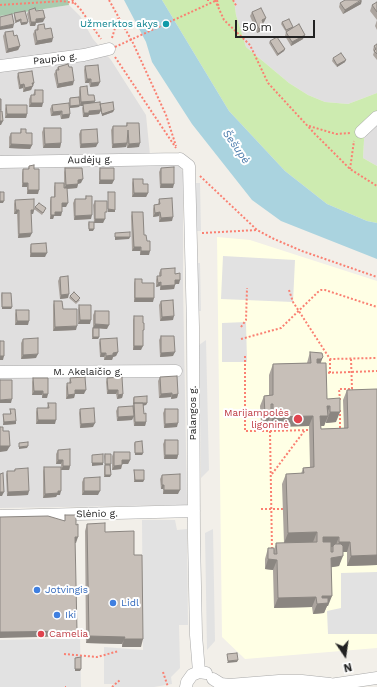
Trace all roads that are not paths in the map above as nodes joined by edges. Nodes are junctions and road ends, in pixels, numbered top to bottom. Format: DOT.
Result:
graph roads {
  1 [pos="112,46"];
  2 [pos="0,66"];
  3 [pos="377,117"];
  4 [pos="361,132"];
  5 [pos="182,158"];
  6 [pos="0,162"];
  7 [pos="176,371"];
  8 [pos="0,372"];
  9 [pos="194,511"];
  10 [pos="0,516"];
  11 [pos="199,672"];
  12 [pos="377,678"];
  13 [pos="214,683"];
  14 [pos="185,685"];
  15 [pos="324,686"];
  1 -- 2 [label="street, Paupio g."];
  3 -- 4 [label="street"];
  5 -- 6 [label="street, Audėjų g."];
  5 -- 9 [label="street, Palangos g."];
  7 -- 8 [label="street, M. Akelaičio g."];
  9 -- 10 [label="street, Slėnio g."];
  9 -- 11 [label="street, Palangos g."];
  11 -- 13 [label="street"];
  11 -- 14 [label="street"];
  12 -- 15 [label="street"];
  13 -- 15 [label="street"];
}
